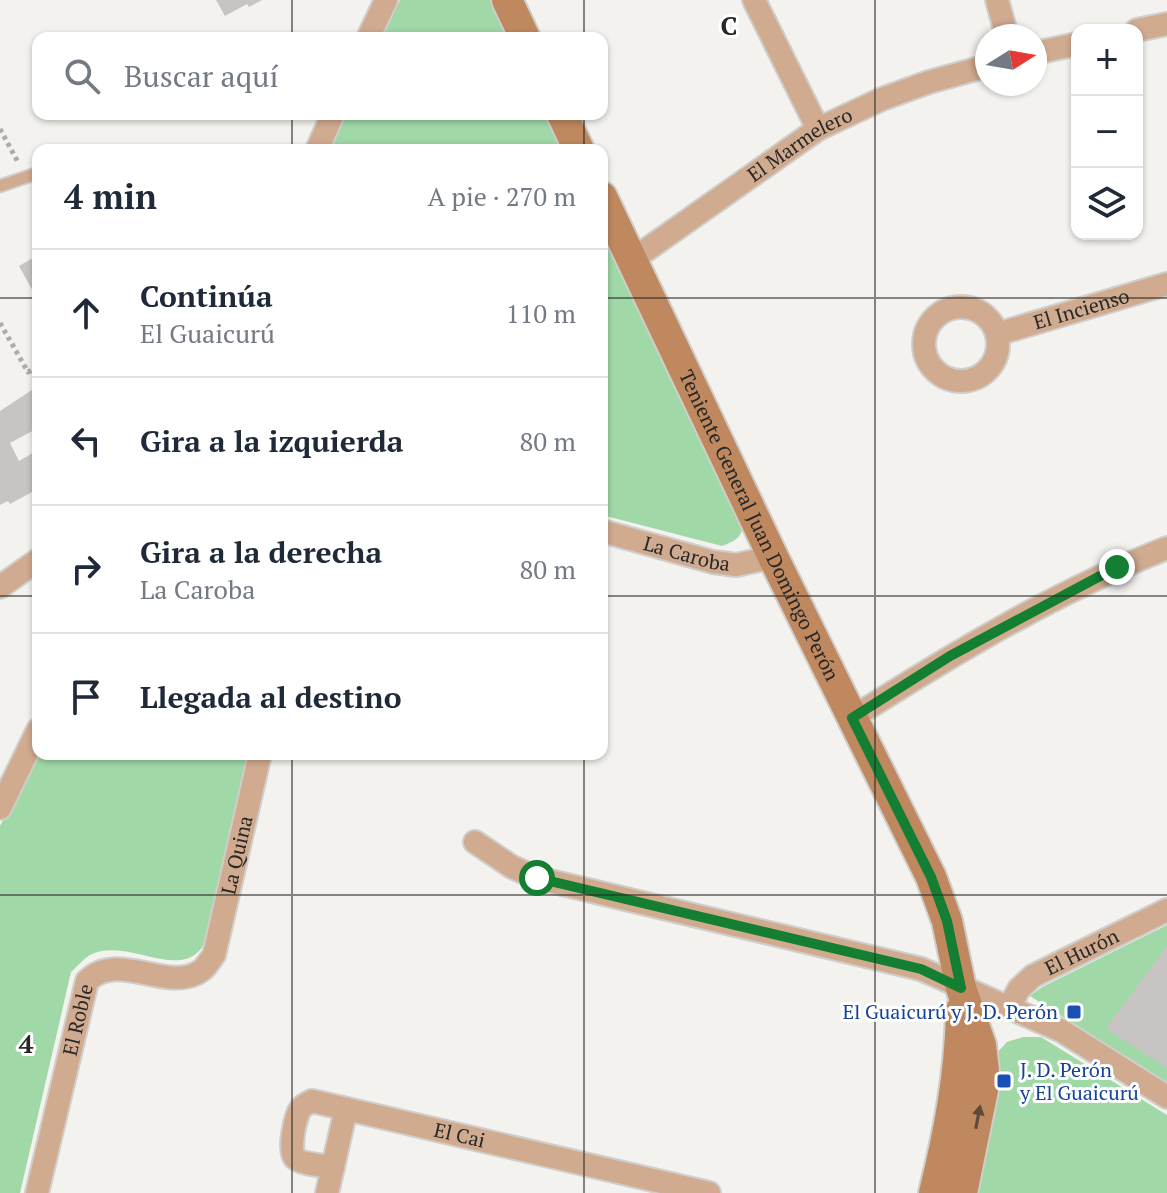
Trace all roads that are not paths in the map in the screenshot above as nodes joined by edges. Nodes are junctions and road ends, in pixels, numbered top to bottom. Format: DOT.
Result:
graph roads {
  1 [pos="386,0"];
  2 [pos="507,0"];
  3 [pos="754,0"];
  4 [pos="997,0"];
  5 [pos="1004,24"];
  6 [pos="1167,24"];
  7 [pos="1143,29"];
  8 [pos="371,32"];
  9 [pos="522,32"];
  10 [pos="1071,45"];
  11 [pos="1047,50"];
  12 [pos="975,69"];
  13 [pos="330,120"];
  14 [pos="565,120"];
  15 [pos="818,129"];
  16 [pos="318,144"];
  17 [pos="576,144"];
  18 [pos="32,174"];
  19 [pos="0,186"];
  20 [pos="608,210"];
  21 [pos="632,260"];
  22 [pos="1167,284"];
  23 [pos="997,334"];
  24 [pos="608,533"];
  25 [pos="1167,548"];
  26 [pos="773,557"];
  27 [pos="32,564"];
  28 [pos="0,587"];
  29 [pos="852,718"];
  30 [pos="32,742"];
  31 [pos="259,760"];
  32 [pos="0,808"];
  33 [pos="475,842"];
  34 [pos="1167,910"];
  35 [pos="214,955"];
  36 [pos="961,988"];
  37 [pos="1009,1007"];
  38 [pos="1167,1097"];
  39 [pos="346,1109"];
  40 [pos="333,1167"];
  41 [pos="37,1193"];
  42 [pos="327,1193"];
  43 [pos="709,1193"];
  44 [pos="934,1193"];
  45 [pos="962,1193"];
  1 -- 8 [label="street"];
  2 -- 9 [label="main road"];
  3 -- 15 [label="street"];
  4 -- 5 [label="street"];
  6 -- 7 [label="street"];
  10 -- 11 [label="street"];
  12 -- 15 [label="street, El Marmelero"];
  13 -- 16 [label="street"];
  14 -- 17 [label="main road"];
  15 -- 21 [label="street, El Marmelero"];
  18 -- 19 [label="lane"];
  20 -- 21 [label="main road, Teniente General Juan Domingo Perón"];
  21 -- 26 [label="main road, Teniente General Juan Domingo Perón"];
  22 -- 23 [label="street, El Incienso"];
  24 -- 26 [label="street, La Caroba"];
  25 -- 29 [label="street"];
  26 -- 29 [label="main road, Teniente General Juan Domingo Perón"];
  27 -- 28 [label="street"];
  29 -- 36 [label="main road, Teniente General Juan Domingo Perón"];
  30 -- 32 [label="street"];
  31 -- 35 [label="street, La Quina"];
  33 -- 36 [label="street"];
  34 -- 37 [label="street, El Hurón"];
  35 -- 41 [label="street, El Roble"];
  36 -- 37 [label="street"];
  36 -- 44 [label="main road, Teniente General Juan Domingo Perón"];
  45 -- 36 [label="main road, Teniente General Juan Domingo Perón, one-way"];
  37 -- 38 [label="street"];
  39 -- 40 [label="street"];
  39 -- 40 [label="street, El Cai"];
  39 -- 43 [label="street, El Cai"];
  40 -- 42 [label="street"];
}
